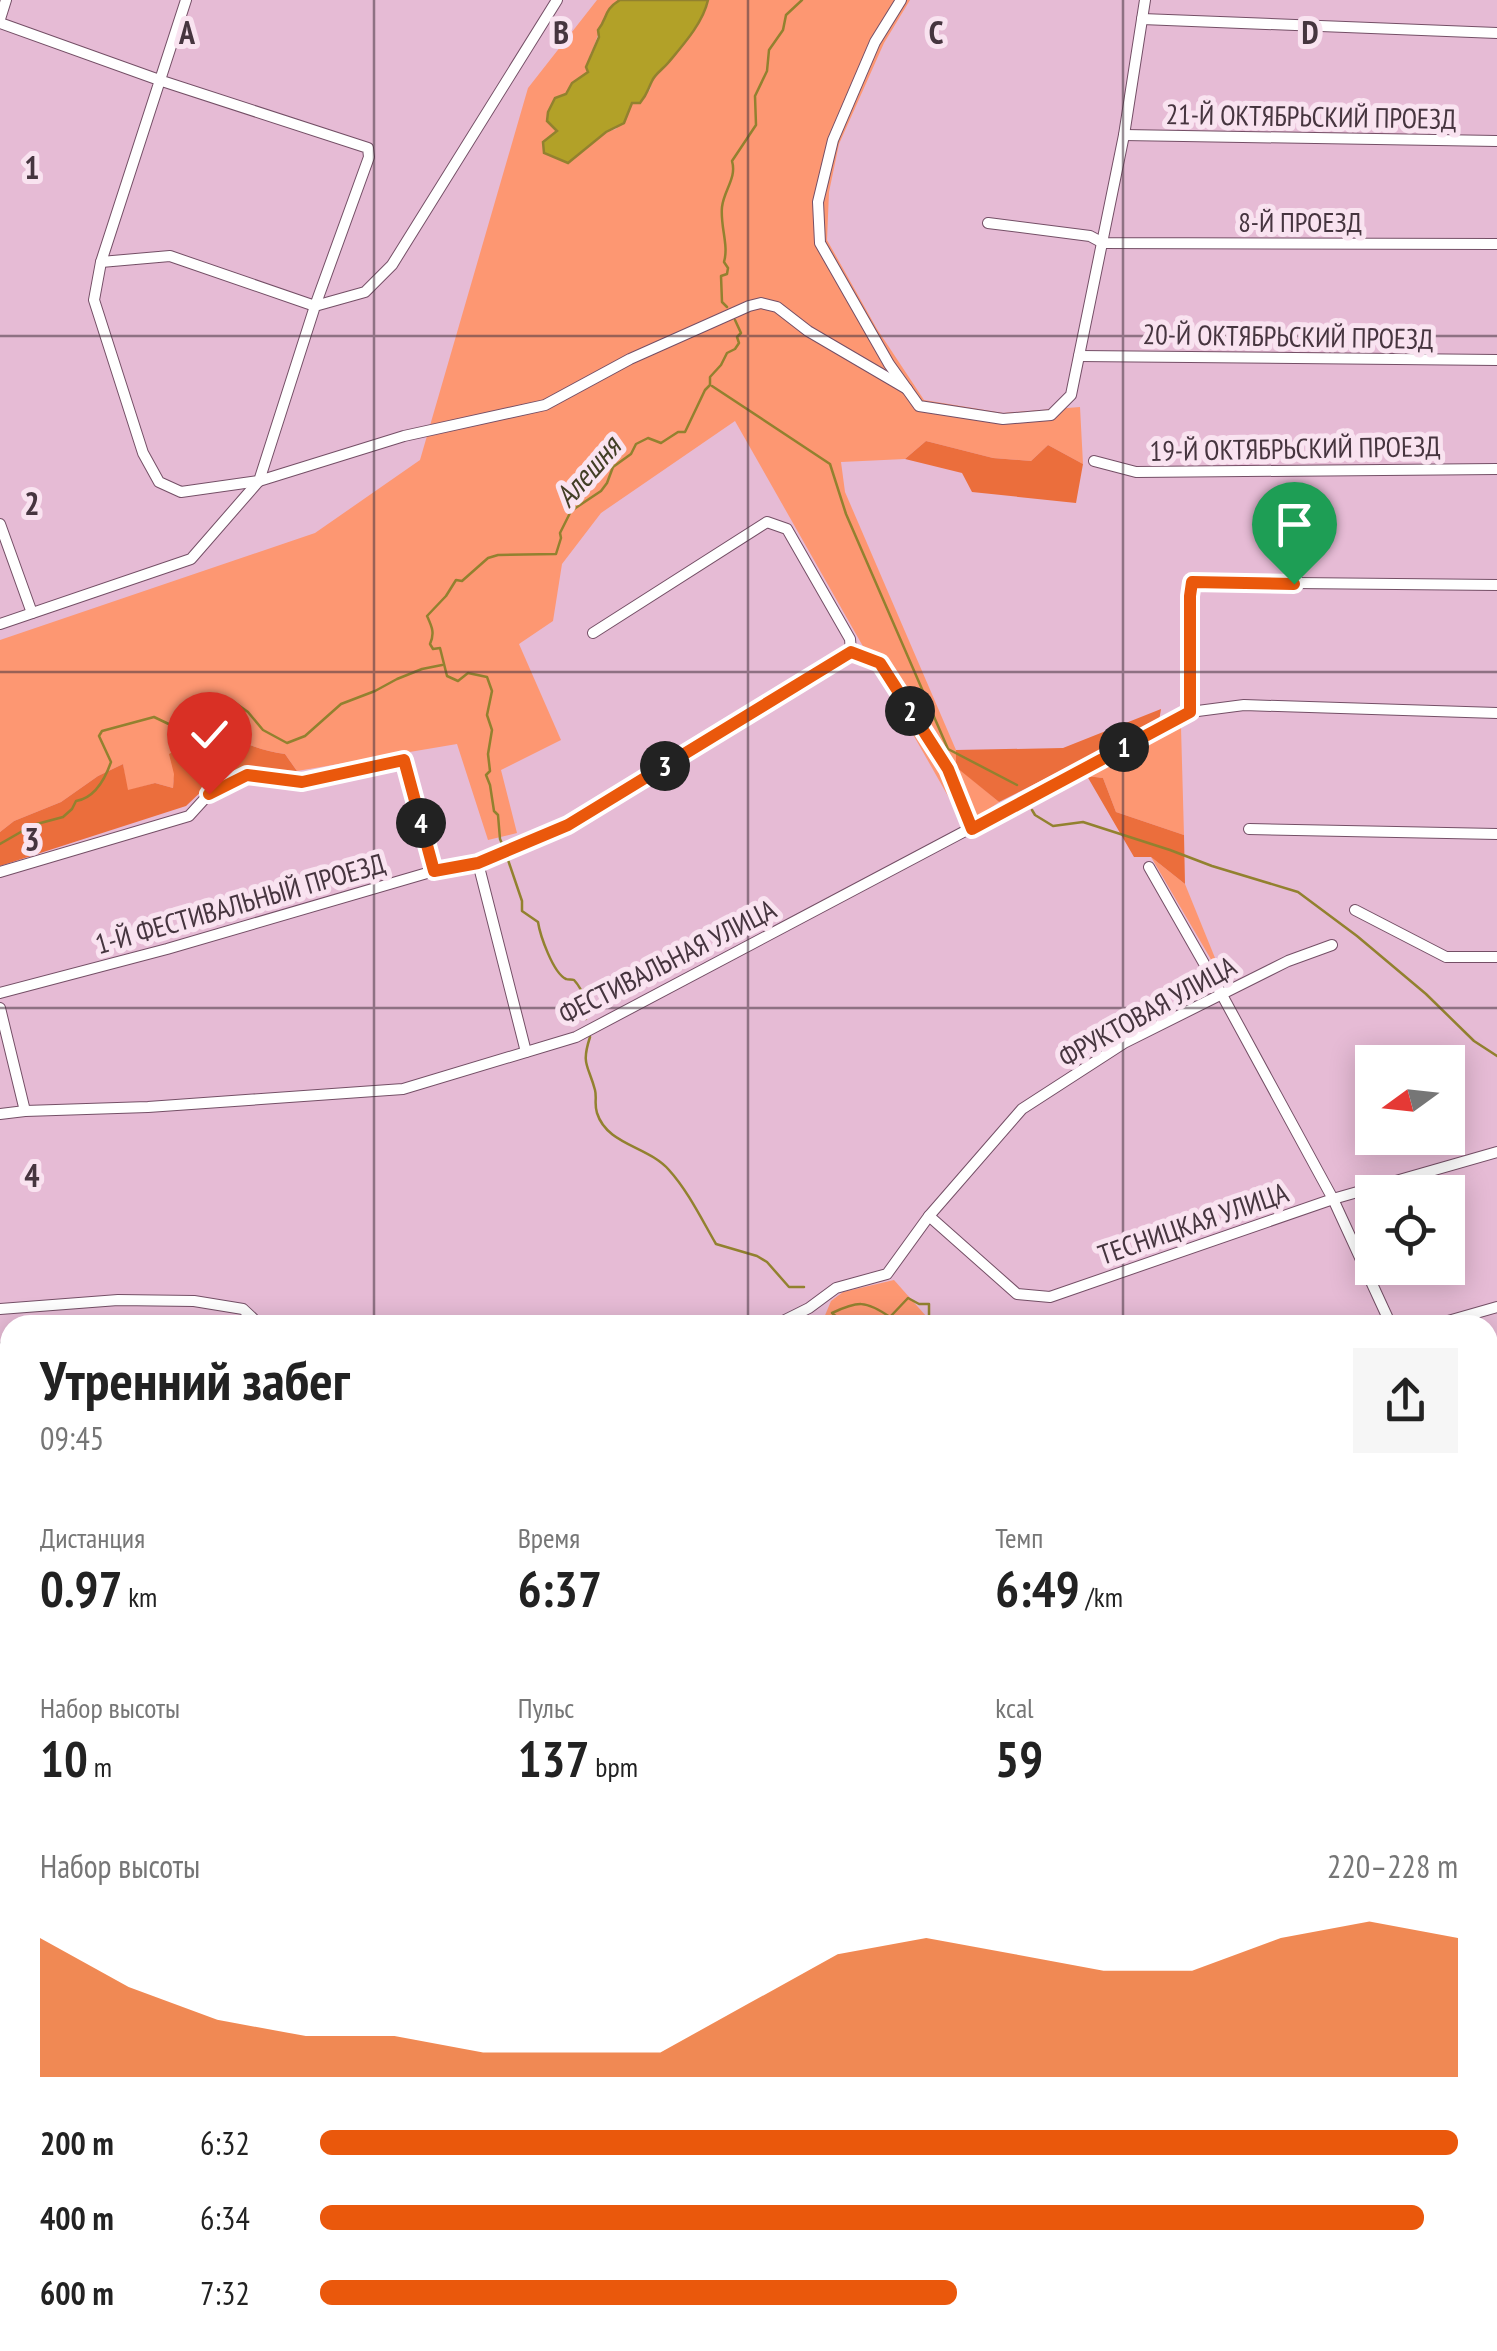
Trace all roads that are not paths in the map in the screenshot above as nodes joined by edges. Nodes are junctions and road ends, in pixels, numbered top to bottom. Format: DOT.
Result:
graph roads {
  1 [pos="6,0"];
  2 [pos="186,0"];
  3 [pos="557,0"];
  4 [pos="901,0"];
  5 [pos="1145,0"];
  6 [pos="1142,19"];
  7 [pos="0,21"];
  8 [pos="1497,33"];
  9 [pos="162,81"];
  10 [pos="1124,135"];
  11 [pos="1497,141"];
  12 [pos="988,222"];
  13 [pos="1103,243"];
  14 [pos="1497,244"];
  15 [pos="101,262"];
  16 [pos="316,306"];
  17 [pos="1079,356"];
  18 [pos="1497,360"];
  19 [pos="907,389"];
  20 [pos="1094,461"];
  21 [pos="1497,469"];
  22 [pos="259,482"];
  23 [pos="0,524"];
  24 [pos="1497,585"];
  25 [pos="32,614"];
  26 [pos="0,624"];
  27 [pos="593,633"];
  28 [pos="851,652"];
  29 [pos="1190,712"];
  30 [pos="1497,713"];
  31 [pos="972,829"];
  32 [pos="1249,829"];
  33 [pos="1497,834"];
  34 [pos="478,863"];
  35 [pos="1149,867"];
  36 [pos="434,871"];
  37 [pos="0,872"];
  38 [pos="1355,910"];
  39 [pos="1332,945"];
  40 [pos="1497,957"];
  41 [pos="0,993"];
  42 [pos="1222,994"];
  43 [pos="0,1008"];
  44 [pos="526,1052"];
  45 [pos="25,1111"];
  46 [pos="0,1114"];
  47 [pos="1497,1152"];
  48 [pos="1333,1199"];
  49 [pos="930,1216"];
  50 [pos="1497,1307"];
  51 [pos="0,1309"];
  52 [pos="250,1315"];
  53 [pos="795,1315"];
  54 [pos="1386,1315"];
  55 [pos="1469,1315"];
  1 -- 7 [label="street"];
  2 -- 9 [label="street"];
  3 -- 16 [label="street"];
  4 -- 19 [label="street"];
  5 -- 6 [label="street"];
  6 -- 8 [label="street"];
  6 -- 10 [label="street"];
  7 -- 9 [label="street"];
  9 -- 15 [label="street"];
  9 -- 16 [label="street"];
  10 -- 11 [label="street, 21-Й ОКТЯБРЬСКИЙ ПРОЕЗД"];
  10 -- 13 [label="street"];
  12 -- 13 [label="street, 8-Й ПРОЕЗД"];
  13 -- 14 [label="street, 8-Й ПРОЕЗД"];
  13 -- 17 [label="street"];
  15 -- 16 [label="street"];
  15 -- 22 [label="street"];
  16 -- 22 [label="street"];
  17 -- 18 [label="street, 20-Й ОКТЯБРЬСКИЙ ПРОЕЗД"];
  17 -- 19 [label="street"];
  19 -- 22 [label="street"];
  20 -- 21 [label="street, 19-Й ОКТЯБРЬСКИЙ ПРОЕЗД"];
  22 -- 25 [label="street"];
  23 -- 25 [label="street"];
  24 -- 29 [label="street"];
  25 -- 26 [label="street"];
  27 -- 28 [label="street"];
  28 -- 31 [label="street"];
  28 -- 34 [label="street, 1-Й ФЕСТИВАЛЬНЫЙ ПРОЕЗД"];
  29 -- 30 [label="street"];
  29 -- 31 [label="street, ФЕСТИВАЛЬНАЯ УЛИЦА"];
  31 -- 44 [label="street, ФЕСТИВАЛЬНАЯ УЛИЦА"];
  32 -- 33 [label="street"];
  34 -- 36 [label="street, 1-Й ФЕСТИВАЛЬНЫЙ ПРОЕЗД"];
  34 -- 44 [label="street"];
  35 -- 42 [label="street"];
  36 -- 37 [label="street"];
  36 -- 41 [label="street, 1-Й ФЕСТИВАЛЬНЫЙ ПРОЕЗД"];
  38 -- 40 [label="street"];
  39 -- 42 [label="street, ФРУКТОВАЯ УЛИЦА"];
  42 -- 48 [label="street"];
  42 -- 49 [label="street, ФРУКТОВАЯ УЛИЦА"];
  43 -- 45 [label="street"];
  44 -- 45 [label="street, ФЕСТИВАЛЬНАЯ УЛИЦА"];
  45 -- 46 [label="street, ФЕСТИВАЛЬНАЯ УЛИЦА"];
  47 -- 48 [label="street, ТЕСНИЦКАЯ УЛИЦА"];
  48 -- 49 [label="street, ТЕСНИЦКАЯ УЛИЦА"];
  48 -- 54 [label="street"];
  49 -- 53 [label="street, ФРУКТОВАЯ УЛИЦА"];
  50 -- 55 [label="street"];
  51 -- 52 [label="street"];
}
